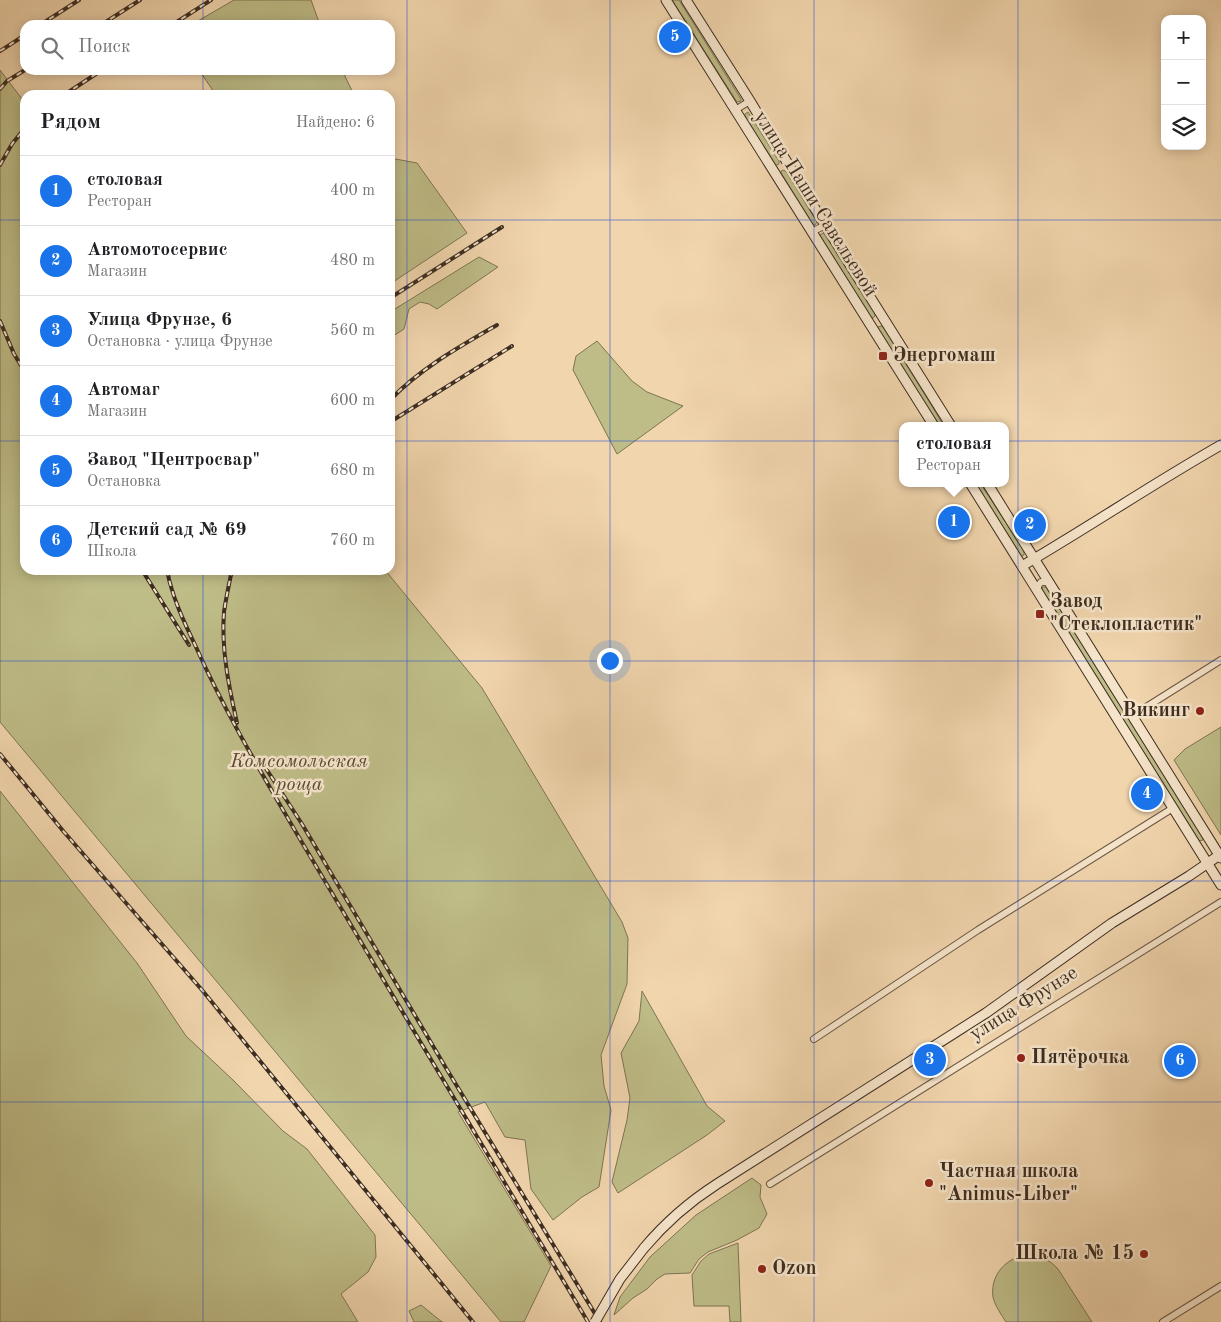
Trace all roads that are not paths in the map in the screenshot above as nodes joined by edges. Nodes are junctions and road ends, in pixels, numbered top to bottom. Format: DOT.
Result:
graph roads {
  1 [pos="666,0"];
  2 [pos="686,0"];
  3 [pos="750,101"];
  4 [pos="735,110"];
  5 [pos="825,225"];
  6 [pos="812,232"];
  7 [pos="931,422"];
  8 [pos="948,422"];
  9 [pos="1221,445"];
  10 [pos="973,487"];
  11 [pos="990,487"];
  12 [pos="1035,559"];
  13 [pos="1022,566"];
  14 [pos="1050,584"];
  15 [pos="1038,591"];
  16 [pos="1221,660"];
  17 [pos="1132,716"];
  18 [pos="1173,808"];
  19 [pos="1220,856"];
  20 [pos="1207,863"];
  21 [pos="1221,885"];
  22 [pos="1221,902"];
  23 [pos="814,1039"];
  24 [pos="770,1184"];
  25 [pos="1221,1286"];
  26 [pos="595,1322"];
  27 [pos="1163,1322"];
  1 -- 4 [label="street, улица Паши Савельевой"];
  2 -- 3 [label="street, улица Паши Савельевой"];
  3 -- 4 [label="street"];
  3 -- 5 [label="street, улица Паши Савельевой"];
  4 -- 6 [label="street, улица Паши Савельевой"];
  5 -- 6 [label="street"];
  5 -- 8 [label="street, улица Паши Савельевой"];
  6 -- 7 [label="street, улица Паши Савельевой"];
  9 -- 12 [label="street"];
  10 -- 13 [label="street"];
  11 -- 12 [label="street"];
  12 -- 13 [label="street"];
  12 -- 14 [label="street"];
  13 -- 15 [label="street"];
  14 -- 15 [label="street"];
  14 -- 17 [label="street"];
  15 -- 18 [label="street"];
  16 -- 17 [label="street"];
  17 -- 19 [label="street"];
  18 -- 20 [label="street"];
  18 -- 23 [label="street"];
  19 -- 20 [label="street"];
  20 -- 21 [label="street"];
  20 -- 26 [label="street, bridge"];
  22 -- 24 [label="street, улица Фрунзе"];
  25 -- 27 [label="street"];
}
